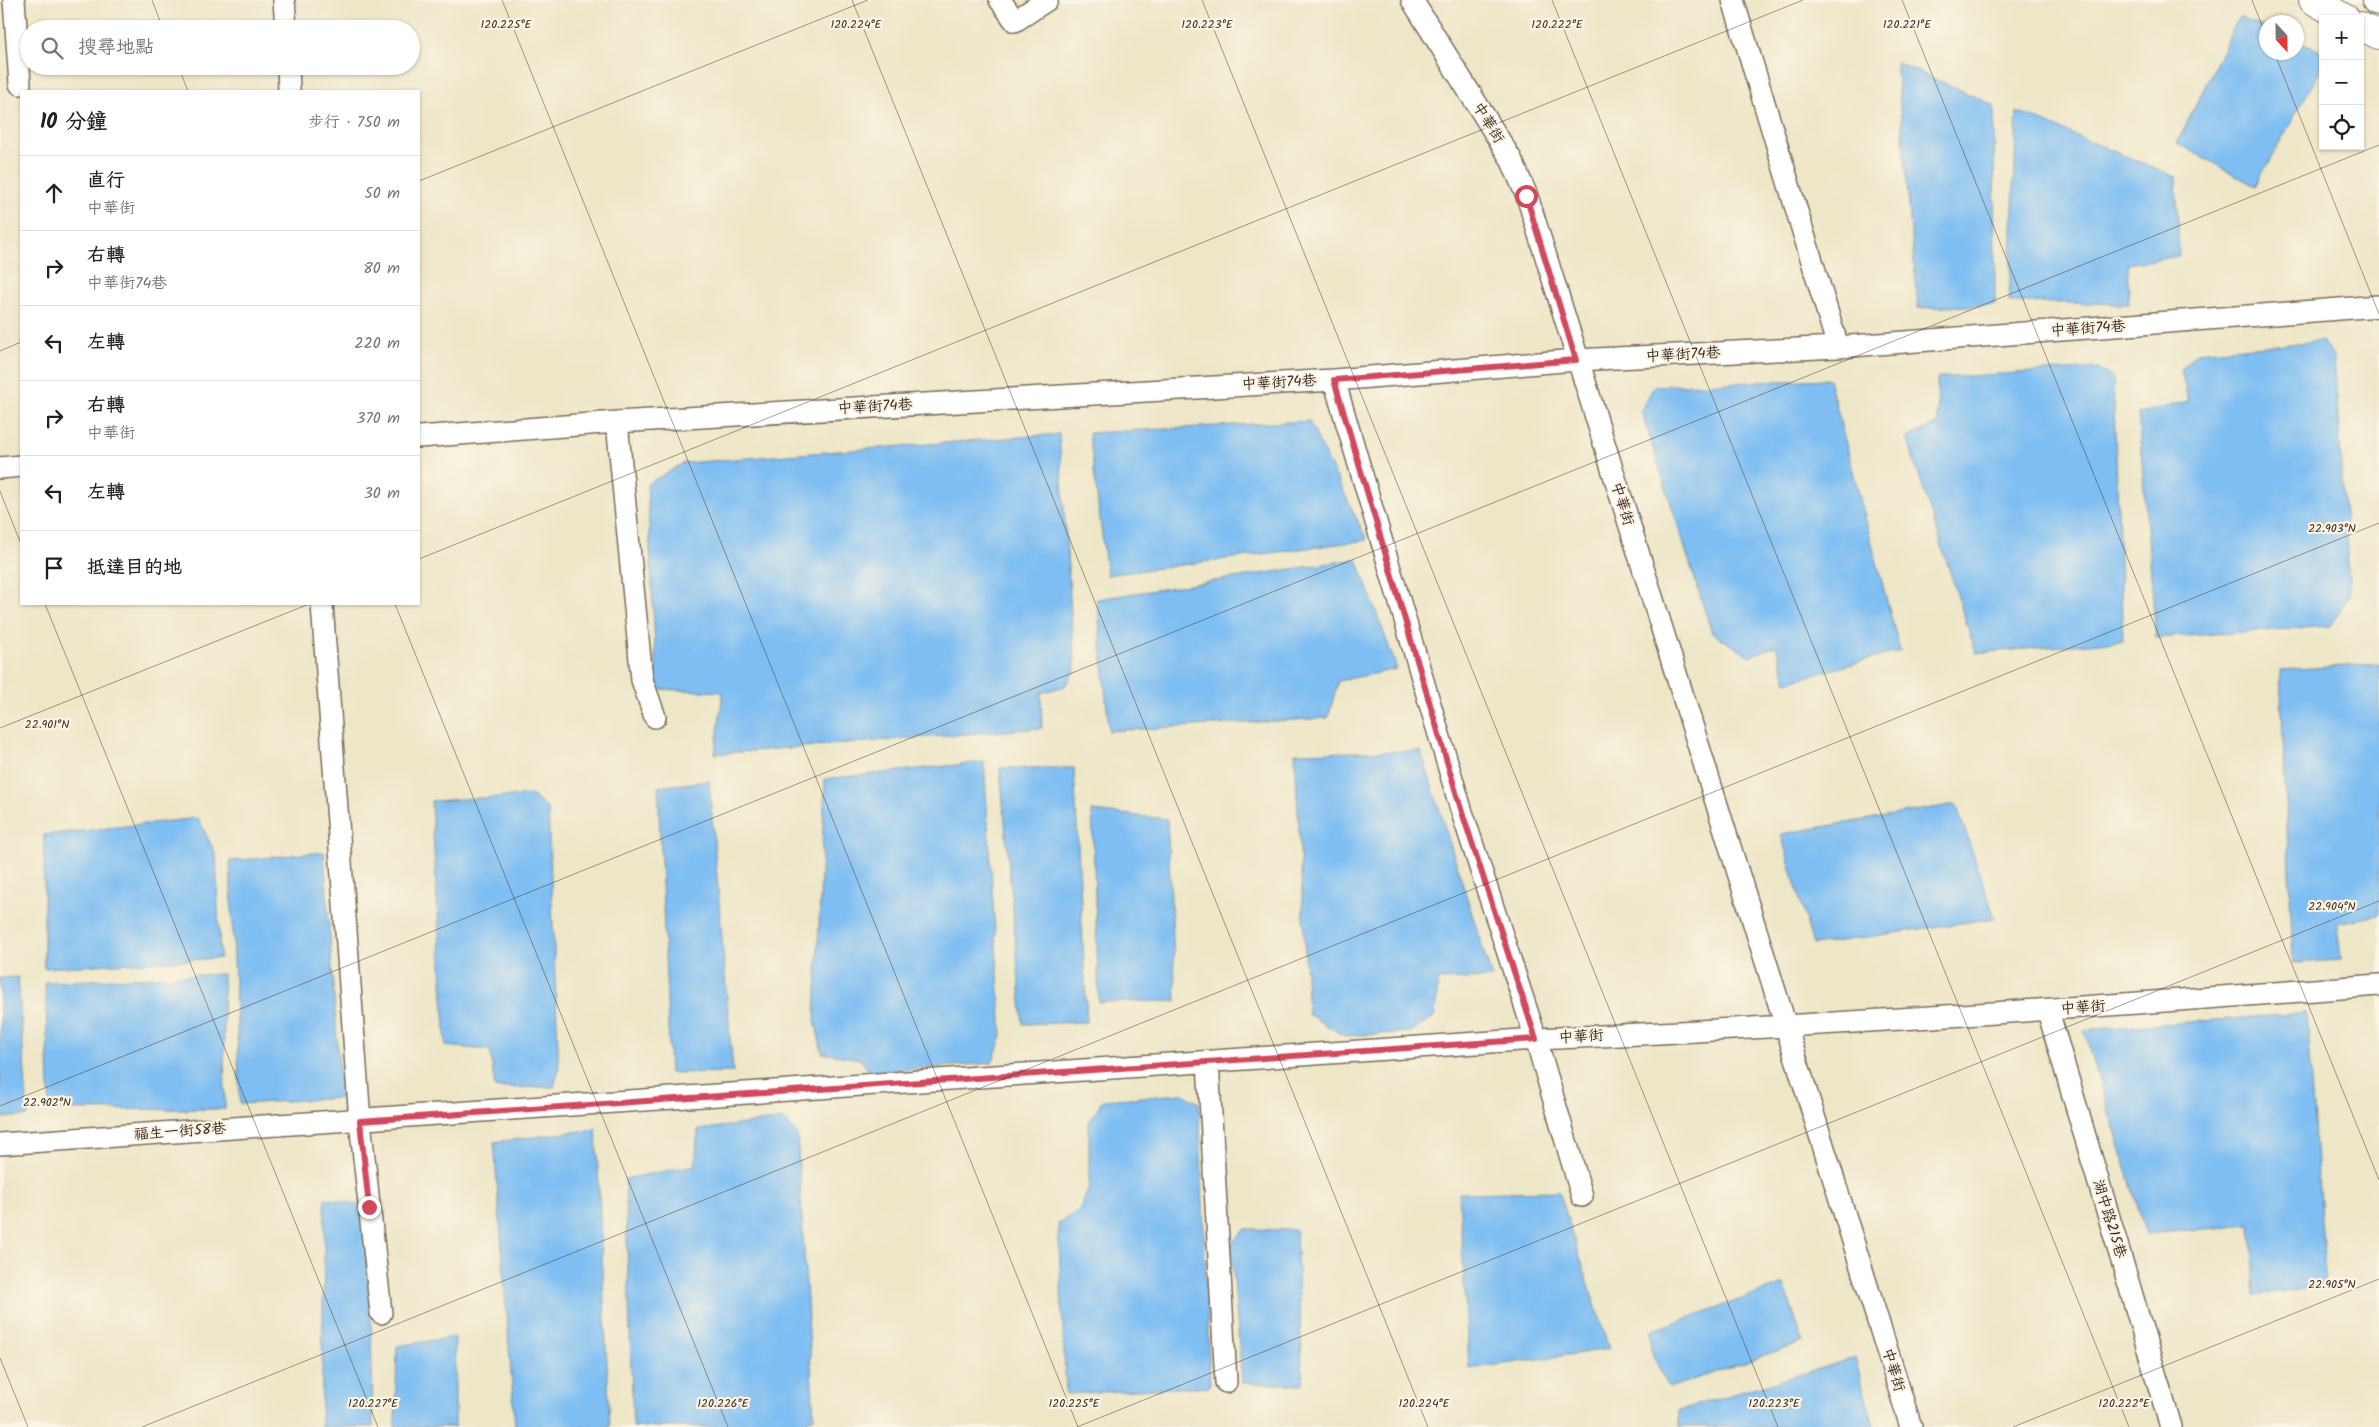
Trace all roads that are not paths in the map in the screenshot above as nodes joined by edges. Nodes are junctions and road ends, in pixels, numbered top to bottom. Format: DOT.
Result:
graph roads {
  1 [pos="14,0"];
  2 [pos="284,0"];
  3 [pos="1000,0"];
  4 [pos="1047,0"];
  5 [pos="1412,0"];
  6 [pos="1733,0"];
  7 [pos="2313,0"];
  8 [pos="2339,15"];
  9 [pos="285,20"];
  10 [pos="2364,28"];
  11 [pos="2379,35"];
  12 [pos="289,75"];
  13 [pos="20,84"];
  14 [pos="290,90"];
  15 [pos="2379,306"];
  16 [pos="1838,347"];
  17 [pos="1576,360"];
  18 [pos="1334,380"];
  19 [pos="617,422"];
  20 [pos="420,437"];
  21 [pos="20,466"];
  22 [pos="0,468"];
  23 [pos="322,605"];
  24 [pos="655,717"];
  25 [pos="2379,985"];
  26 [pos="2048,1011"];
  27 [pos="1786,1028"];
  28 [pos="1536,1039"];
  29 [pos="1208,1062"];
  30 [pos="360,1121"];
  31 [pos="0,1144"];
  32 [pos="1582,1196"];
  33 [pos="381,1313"];
  34 [pos="1226,1382"];
  35 [pos="1911,1427"];
  36 [pos="2171,1427"];
  1 -- 13 [label="street"];
  2 -- 9 [label="street"];
  3 -- 4 [label="street"];
  5 -- 17 [label="street, 中華街"];
  6 -- 16 [label="street"];
  7 -- 8 [label="main road"];
  10 -- 11 [label="main road"];
  12 -- 14 [label="street"];
  15 -- 16 [label="street, 中華街74巷"];
  16 -- 17 [label="street, 中華街74巷"];
  17 -- 18 [label="street, 中華街74巷"];
  17 -- 27 [label="street, 中華街"];
  18 -- 19 [label="street, 中華街74巷"];
  18 -- 28 [label="street"];
  19 -- 20 [label="street, 中華街74巷"];
  19 -- 24 [label="street"];
  21 -- 22 [label="street"];
  23 -- 30 [label="street"];
  25 -- 26 [label="street, 中華街"];
  26 -- 27 [label="street, 中華街"];
  26 -- 36 [label="street, 湖中路215巷"];
  27 -- 28 [label="street, 中華街"];
  27 -- 35 [label="street, 中華街"];
  28 -- 29 [label="street, 中華街"];
  28 -- 32 [label="street"];
  29 -- 30 [label="street, 中華街"];
  29 -- 34 [label="street"];
  30 -- 31 [label="street, 福生一街58巷"];
  30 -- 33 [label="street"];
}
